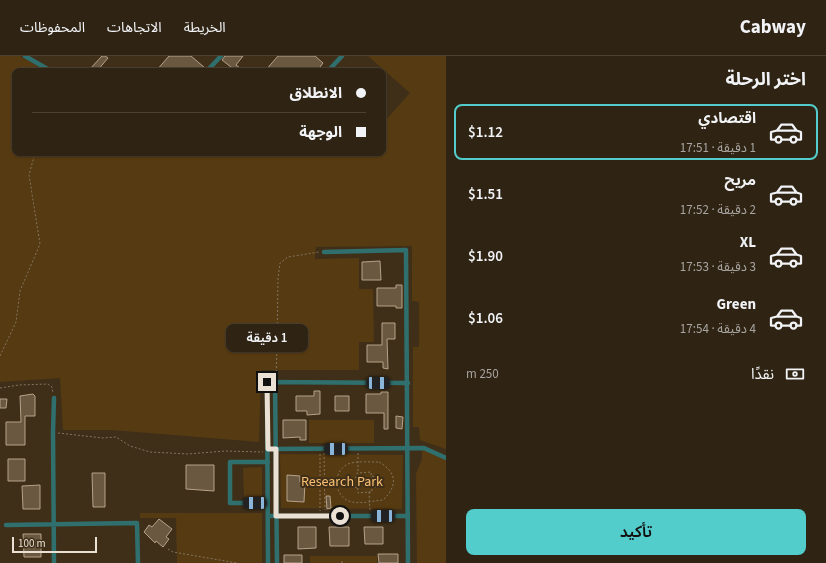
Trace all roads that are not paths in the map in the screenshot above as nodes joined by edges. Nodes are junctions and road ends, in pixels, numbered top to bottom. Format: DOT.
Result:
graph roads {
  1 [pos="25,56"];
  2 [pos="220,56"];
  3 [pos="342,56"];
  4 [pos="46,68"];
  5 [pos="210,68"];
  6 [pos="331,68"];
  7 [pos="324,252"];
  8 [pos="276,382"];
  9 [pos="408,383"];
  10 [pos="54,398"];
  11 [pos="276,449"];
  12 [pos="408,449"];
  13 [pos="268,450"];
  14 [pos="446,458"];
  15 [pos="268,462"];
  16 [pos="268,503"];
  17 [pos="268,516"];
  18 [pos="276,516"];
  19 [pos="408,516"];
  20 [pos="53,524"];
  21 [pos="6,525"];
  22 [pos="54,563"];
  23 [pos="138,563"];
  24 [pos="268,563"];
  25 [pos="276,563"];
  26 [pos="408,563"];
  1 -- 4 [label="street"];
  2 -- 5 [label="street"];
  3 -- 6 [label="street"];
  7 -- 9 [label="street"];
  8 -- 9 [label="street"];
  8 -- 11 [label="street"];
  8 -- 13 [label="street"];
  9 -- 12 [label="street"];
  10 -- 20 [label="street"];
  11 -- 12 [label="street"];
  11 -- 13 [label="street"];
  11 -- 18 [label="street"];
  12 -- 14 [label="street"];
  12 -- 19 [label="street"];
  13 -- 15 [label="street"];
  15 -- 16 [label="street"];
  15 -- 16 [label="street"];
  16 -- 17 [label="street"];
  17 -- 18 [label="street"];
  17 -- 24 [label="street"];
  18 -- 19 [label="street"];
  18 -- 25 [label="street"];
  19 -- 26 [label="street"];
  20 -- 21 [label="street"];
  20 -- 22 [label="street"];
  20 -- 23 [label="street"];
}
